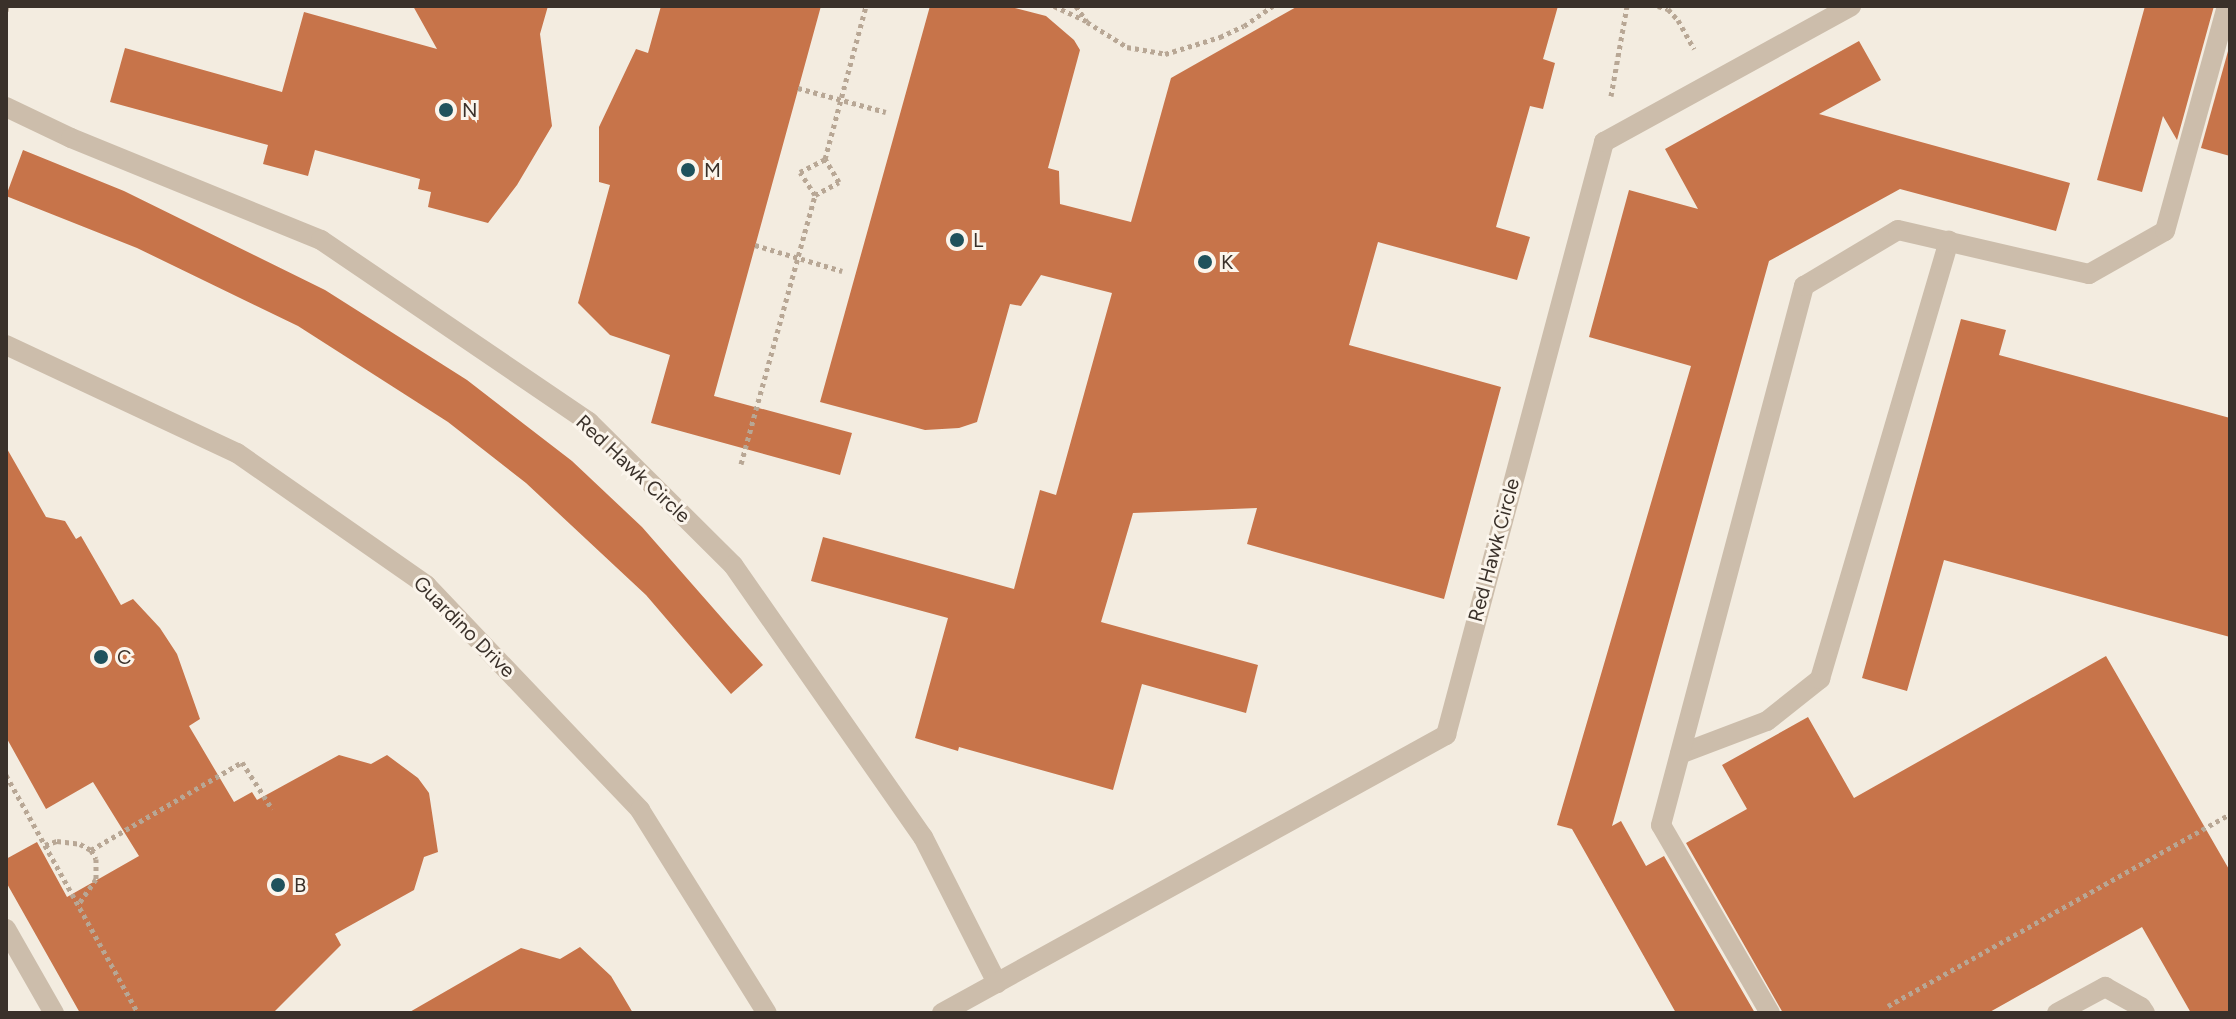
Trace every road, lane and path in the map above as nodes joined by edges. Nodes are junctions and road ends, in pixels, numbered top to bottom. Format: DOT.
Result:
graph roads {
  1 [pos="866,6"];
  2 [pos="1054,6"];
  3 [pos="1076,6"];
  4 [pos="1273,6"];
  5 [pos="1627,6"];
  6 [pos="1658,6"];
  7 [pos="1851,6"];
  8 [pos="2227,6"];
  9 [pos="1087,22"];
  10 [pos="1712,83"];
  11 [pos="798,88"];
  12 [pos="841,99"];
  13 [pos="6,107"];
  14 [pos="886,112"];
  15 [pos="1604,142"];
  16 [pos="825,159"];
  17 [pos="815,195"];
  18 [pos="1949,241"];
  19 [pos="755,245"];
  20 [pos="798,257"];
  21 [pos="842,271"];
  22 [pos="6,345"];
  23 [pos="741,464"];
  24 [pos="1680,754"];
  25 [pos="6,775"];
  26 [pos="272,809"];
  27 [pos="2230,814"];
  28 [pos="45,845"];
  29 [pos="91,850"];
  30 [pos="78,905"];
  31 [pos="6,929"];
  32 [pos="997,983"];
  33 [pos="1888,1006"];
  34 [pos="54,1013"];
  35 [pos="138,1013"];
  36 [pos="767,1013"];
  37 [pos="942,1013"];
  38 [pos="1770,1013"];
  39 [pos="2057,1013"];
  40 [pos="2145,1013"];
  1 -- 12 [label="path"];
  2 -- 9 [label="path"];
  3 -- 9 [label="path"];
  4 -- 9 [label="path"];
  5 -- 15 [label="path"];
  6 -- 10 [label="path"];
  7 -- 10 [label="street"];
  8 -- 18 [label="street"];
  10 -- 15 [label="street"];
  11 -- 12 [label="path"];
  12 -- 14 [label="path"];
  12 -- 16 [label="path"];
  13 -- 32 [label="street, Red Hawk Circle"];
  15 -- 32 [label="street, Red Hawk Circle"];
  16 -- 17 [label="path"];
  16 -- 17 [label="path"];
  17 -- 20 [label="path"];
  18 -- 24 [label="street"];
  18 -- 24 [label="street"];
  19 -- 20 [label="path"];
  20 -- 21 [label="path"];
  20 -- 23 [label="path"];
  22 -- 36 [label="street, Guardino Drive"];
  24 -- 38 [label="street"];
  25 -- 28 [label="path"];
  26 -- 29 [label="path"];
  27 -- 33 [label="path"];
  28 -- 29 [label="path"];
  28 -- 30 [label="path"];
  29 -- 30 [label="path"];
  30 -- 35 [label="path"];
  31 -- 34 [label="street"];
  32 -- 37 [label="street, Red Hawk Circle"];
  39 -- 40 [label="street"];
}
